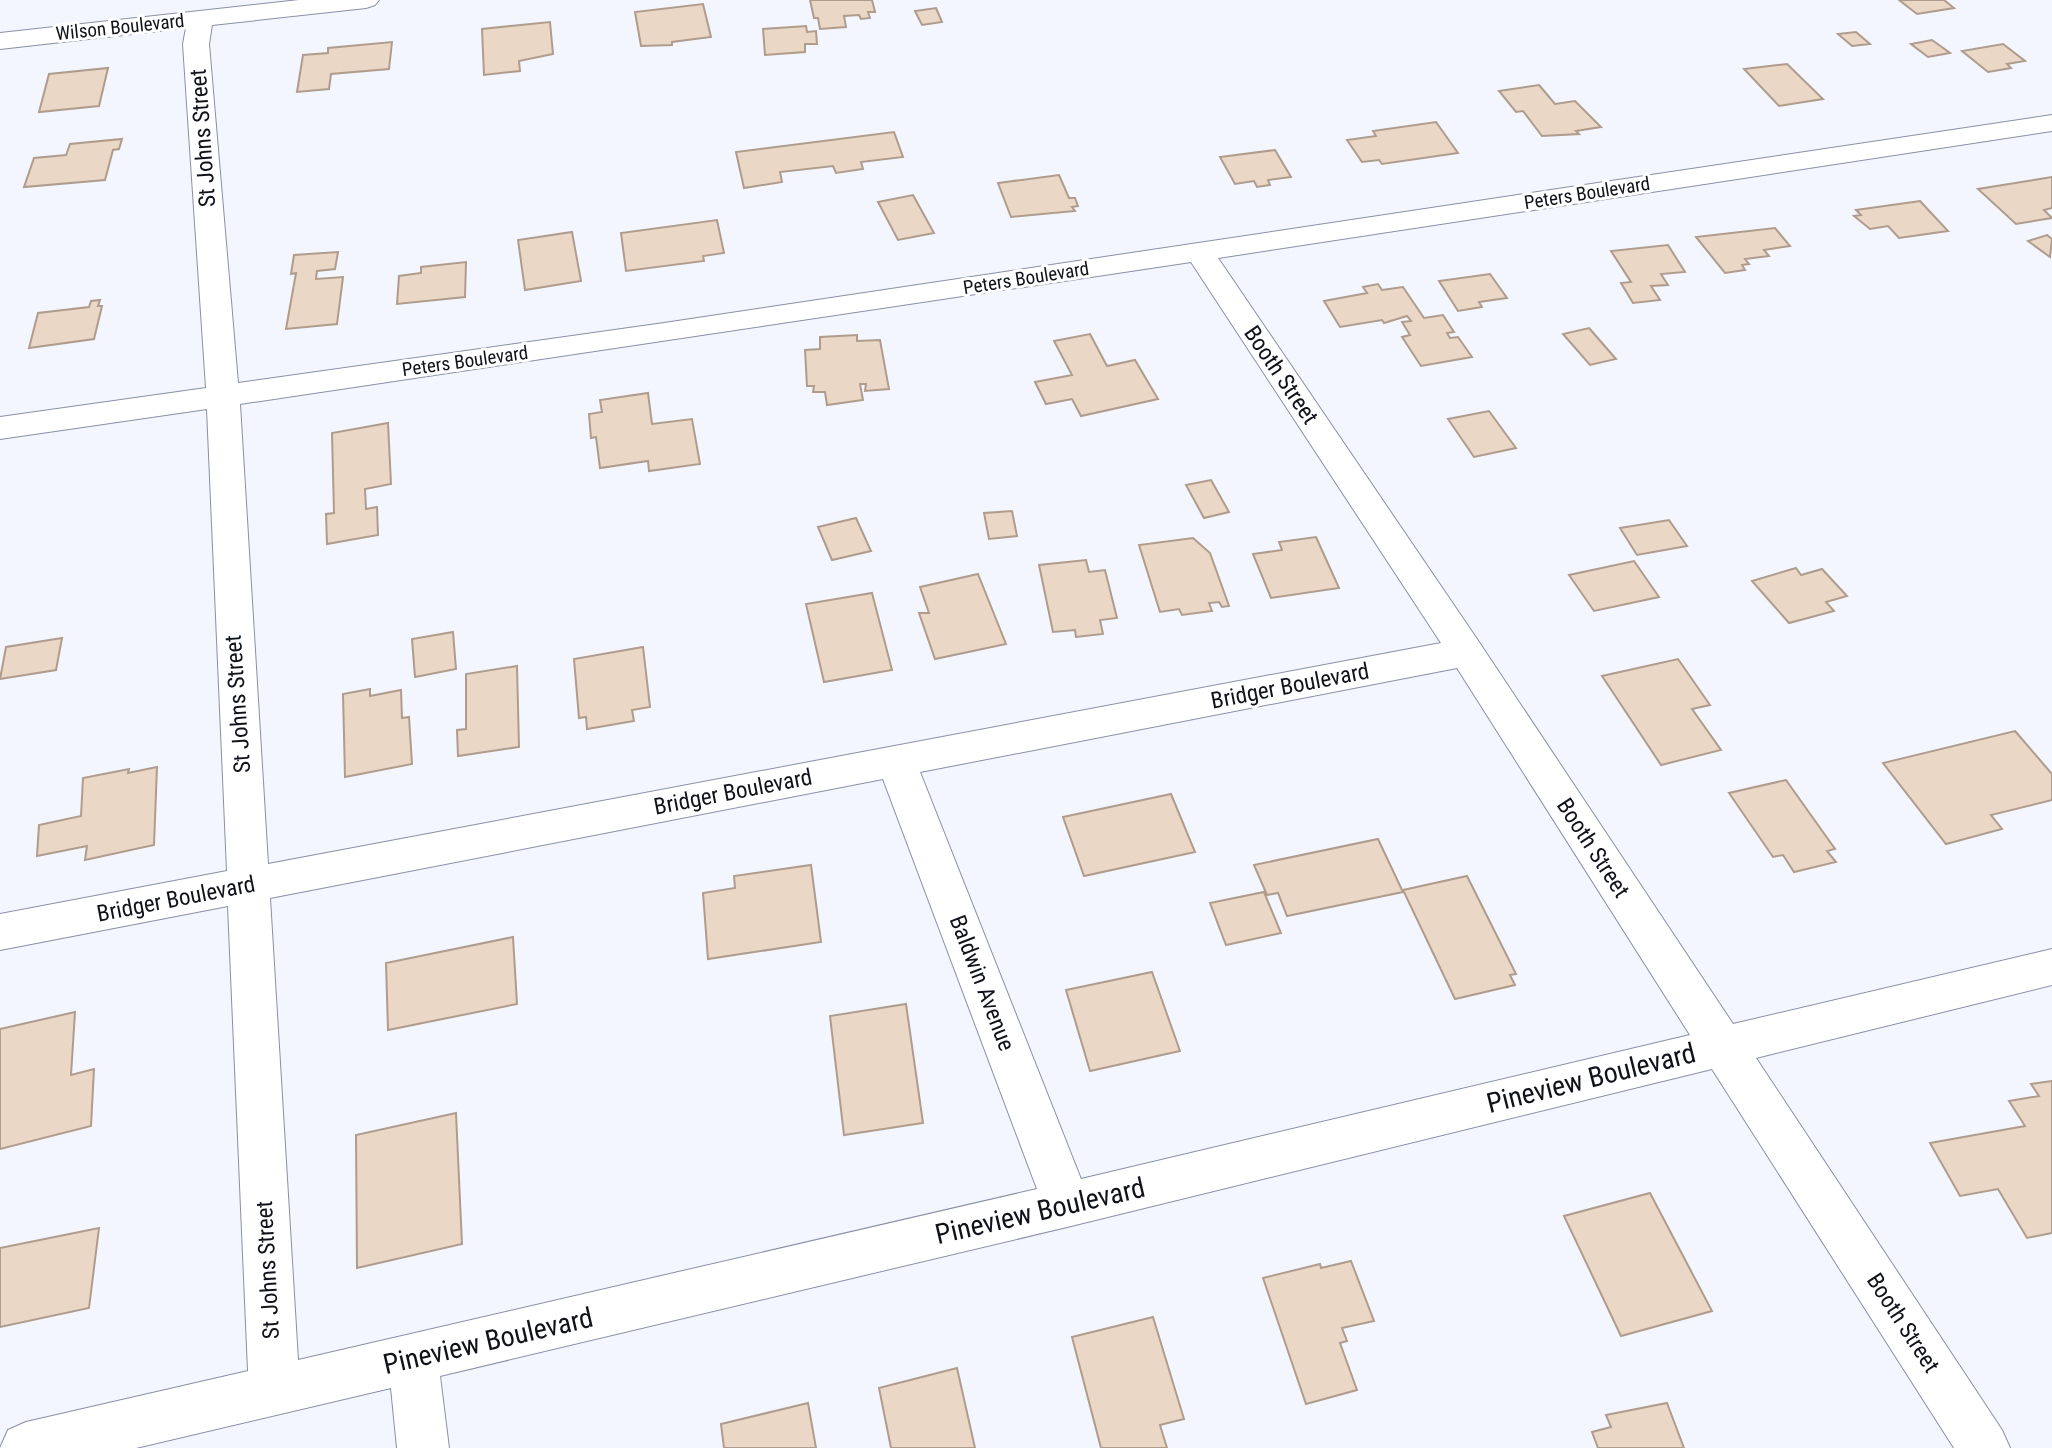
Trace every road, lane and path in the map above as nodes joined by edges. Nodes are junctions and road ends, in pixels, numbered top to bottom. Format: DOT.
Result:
graph roads {
  1 [pos="366,0"];
  2 [pos="200,18"];
  3 [pos="0,41"];
  4 [pos="2052,123"];
  5 [pos="1198,251"];
  6 [pos="223,395"];
  7 [pos="0,428"];
  8 [pos="1466,653"];
  9 [pos="897,761"];
  10 [pos="250,885"];
  11 [pos="0,932"];
  12 [pos="2052,967"];
  13 [pos="1722,1046"];
  14 [pos="1067,1206"];
  15 [pos="413,1359"];
  16 [pos="274,1390"];
  17 [pos="26,1448"];
  18 [pos="423,1448"];
  19 [pos="1984,1448"];
  1 -- 2 [label="street, Wilson Boulevard"];
  2 -- 3 [label="street, Wilson Boulevard"];
  2 -- 6 [label="street, St Johns Street"];
  4 -- 5 [label="street, Peters Boulevard"];
  5 -- 6 [label="street, Peters Boulevard"];
  5 -- 8 [label="street, Booth Street"];
  6 -- 7 [label="street, Peters Boulevard"];
  6 -- 10 [label="street, St Johns Street"];
  8 -- 9 [label="street, Bridger Boulevard"];
  8 -- 13 [label="street, Booth Street"];
  9 -- 10 [label="street, Bridger Boulevard"];
  9 -- 14 [label="street, Baldwin Avenue"];
  10 -- 11 [label="street, Bridger Boulevard"];
  10 -- 16 [label="street, St Johns Street"];
  12 -- 13 [label="street, Pineview Boulevard"];
  13 -- 14 [label="street, Pineview Boulevard"];
  13 -- 19 [label="street, Booth Street"];
  14 -- 15 [label="street, Pineview Boulevard"];
  15 -- 16 [label="street, Pineview Boulevard"];
  15 -- 18 [label="street"];
  16 -- 17 [label="street, Pineview Boulevard"];
}
